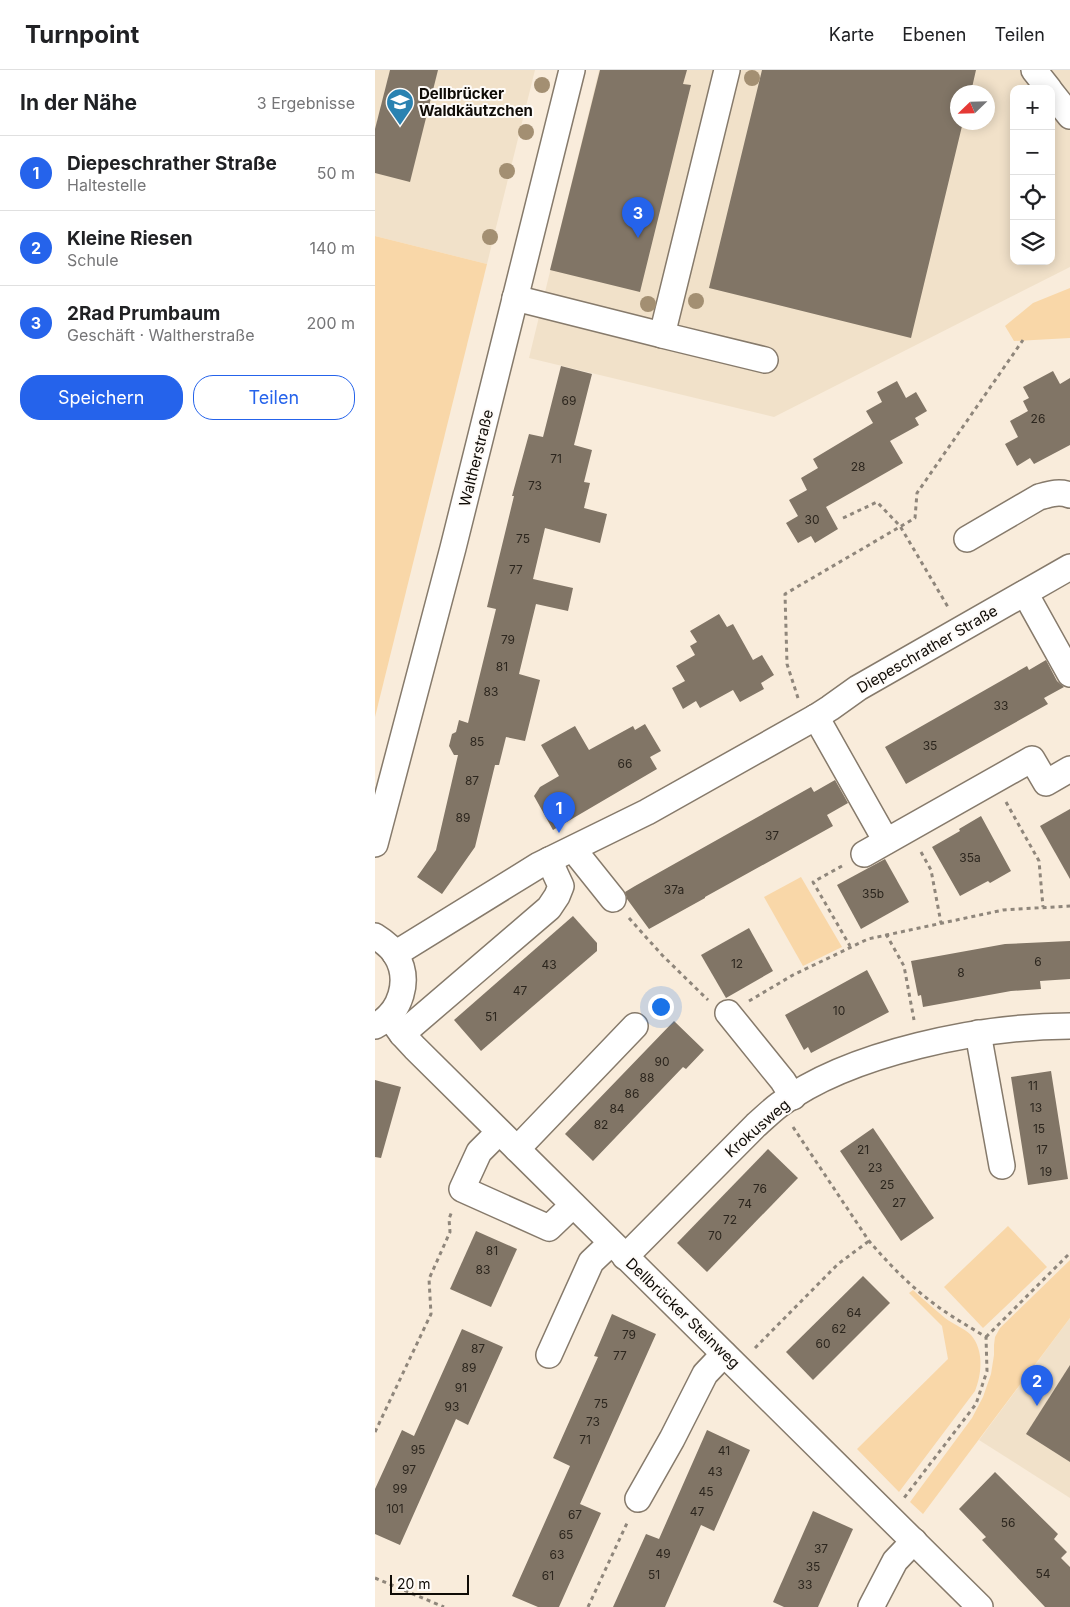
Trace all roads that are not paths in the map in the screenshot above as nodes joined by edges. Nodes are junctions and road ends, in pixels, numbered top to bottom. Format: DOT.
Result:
graph roads {
  1 [pos="572,70"];
  2 [pos="727,70"];
  3 [pos="1034,70"];
  4 [pos="1046,85"];
  5 [pos="1055,97"];
  6 [pos="1070,116"];
  7 [pos="515,298"];
  8 [pos="662,335"];
  9 [pos="765,360"];
  10 [pos="1070,495"];
  11 [pos="967,539"];
  12 [pos="1070,567"];
  13 [pos="1025,593"];
  14 [pos="1070,674"];
  15 [pos="813,718"];
  16 [pos="1070,769"];
  17 [pos="886,841"];
  18 [pos="375,844"];
  19 [pos="573,849"];
  20 [pos="864,854"];
  21 [pos="549,860"];
  22 [pos="613,899"];
  23 [pos="375,936"];
  24 [pos="395,954"];
  25 [pos="728,1013"];
  26 [pos="389,1026"];
  27 [pos="635,1026"];
  28 [pos="1070,1026"];
  29 [pos="978,1033"];
  30 [pos="786,1101"];
  31 [pos="499,1132"];
  32 [pos="517,1149"];
  33 [pos="1002,1166"];
  34 [pos="573,1205"];
  35 [pos="618,1250"];
  36 [pos="549,1355"];
  37 [pos="730,1360"];
  38 [pos="638,1499"];
  39 [pos="914,1541"];
  40 [pos="871,1607"];
  41 [pos="981,1607"];
  1 -- 7 [label="street, Waltherstraße"];
  2 -- 8 [label="street"];
  3 -- 4 [label="street"];
  5 -- 6 [label="street"];
  7 -- 8 [label="street"];
  7 -- 18 [label="street, Waltherstraße"];
  8 -- 9 [label="street"];
  10 -- 11 [label="street"];
  12 -- 13 [label="street, Diepeschrather Straße"];
  13 -- 14 [label="street"];
  13 -- 15 [label="street, Diepeschrather Straße"];
  15 -- 17 [label="street"];
  15 -- 19 [label="street, Diepeschrather Straße"];
  16 -- 17 [label="street"];
  17 -- 20 [label="street"];
  19 -- 21 [label="street, Diepeschrather Straße"];
  19 -- 22 [label="street"];
  21 -- 24 [label="street, Diepeschrather Straße"];
  21 -- 26 [label="street"];
  23 -- 24 [label="street"];
  24 -- 26 [label="street"];
  25 -- 30 [label="street"];
  26 -- 31 [label="street, Dellbrücker Steinweg"];
  27 -- 32 [label="street"];
  28 -- 29 [label="street, Krokusweg"];
  29 -- 30 [label="street, Krokusweg"];
  29 -- 33 [label="street"];
  30 -- 35 [label="street, Krokusweg"];
  31 -- 32 [label="street, Dellbrücker Steinweg"];
  31 -- 34 [label="street"];
  32 -- 34 [label="street, Dellbrücker Steinweg"];
  34 -- 35 [label="street, Dellbrücker Steinweg"];
  35 -- 36 [label="street, Krokusweg"];
  35 -- 37 [label="street, Dellbrücker Steinweg"];
  37 -- 38 [label="street"];
  37 -- 39 [label="street, Dellbrücker Steinweg"];
  39 -- 40 [label="street"];
  39 -- 41 [label="street, Dellbrücker Steinweg"];
}
